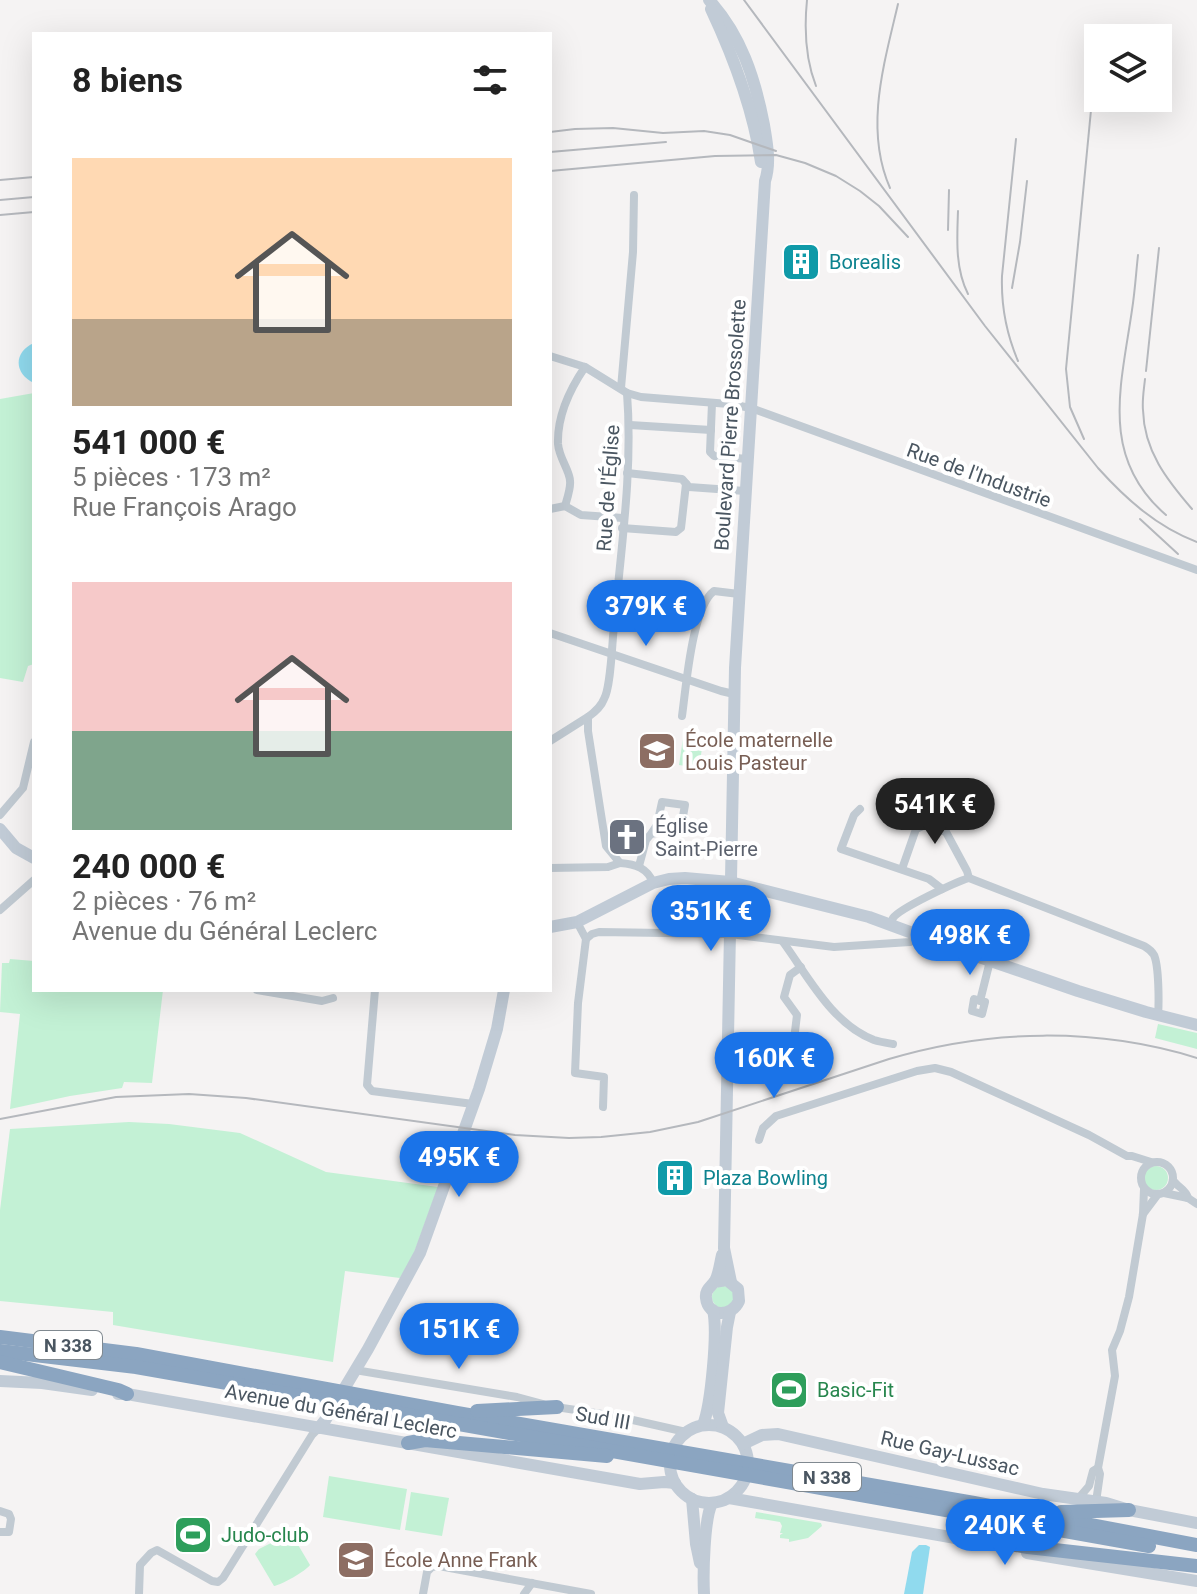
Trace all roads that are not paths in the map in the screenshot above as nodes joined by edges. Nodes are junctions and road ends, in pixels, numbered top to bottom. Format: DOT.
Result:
graph roads {
  1 [pos="708,0"];
  2 [pos="634,195"];
  3 [pos="552,357"];
  4 [pos="585,367"];
  5 [pos="624,390"];
  6 [pos="712,403"];
  7 [pos="751,408"];
  8 [pos="630,425"];
  9 [pos="711,430"];
  10 [pos="747,459"];
  11 [pos="627,473"];
  12 [pos="686,484"];
  13 [pos="745,491"];
  14 [pos="565,506"];
  15 [pos="552,509"];
  16 [pos="623,523"];
  17 [pos="1197,570"];
  18 [pos="739,594"];
  19 [pos="552,634"];
  20 [pos="611,653"];
  21 [pos="687,679"];
  22 [pos="734,694"];
  23 [pos="682,716"];
  24 [pos="588,717"];
  25 [pos="552,740"];
  26 [pos="32,750"];
  27 [pos="23,788"];
  28 [pos="32,791"];
  29 [pos="860,809"];
  30 [pos="0,815"];
  31 [pos="0,829"];
  32 [pos="651,834"];
  33 [pos="32,857"];
  34 [pos="620,863"];
  35 [pos="639,866"];
  36 [pos="552,868"];
  37 [pos="902,869"];
  38 [pos="969,878"];
  39 [pos="32,882"];
  40 [pos="730,882"];
  41 [pos="653,883"];
  42 [pos="942,889"];
  43 [pos="0,910"];
  44 [pos="577,922"];
  45 [pos="891,925"];
  46 [pos="552,927"];
  47 [pos="730,934"];
  48 [pos="917,934"];
  49 [pos="586,939"];
  50 [pos="783,942"];
  51 [pos="990,961"];
  52 [pos="801,967"];
  53 [pos="269,992"];
  54 [pos="375,992"];
  55 [pos="504,992"];
  56 [pos="333,998"];
  57 [pos="980,1001"];
  58 [pos="1158,1016"];
  59 [pos="1197,1025"];
  60 [pos="893,1044"];
  61 [pos="778,1056"];
  62 [pos="473,1104"];
  63 [pos="603,1107"];
  64 [pos="759,1140"];
  65 [pos="1127,1156"];
  66 [pos="1151,1162"];
  67 [pos="1140,1174"];
  68 [pos="1173,1180"];
  69 [pos="1144,1189"];
  70 [pos="1161,1193"];
  71 [pos="1188,1198"];
  72 [pos="1197,1204"];
  73 [pos="1143,1214"];
  74 [pos="724,1248"];
  75 [pos="714,1282"];
  76 [pos="731,1282"];
  77 [pos="713,1310"];
  78 [pos="730,1312"];
  79 [pos="0,1337"];
  80 [pos="0,1351"];
  81 [pos="0,1362"];
  82 [pos="351,1375"];
  83 [pos="0,1381"];
  84 [pos="127,1394"];
  85 [pos="557,1407"];
  86 [pos="457,1413"];
  87 [pos="703,1425"];
  88 [pos="723,1427"];
  89 [pos="319,1428"];
  90 [pos="686,1432"];
  91 [pos="408,1443"];
  92 [pos="745,1449"];
  93 [pos="646,1456"];
  94 [pos="1098,1468"];
  95 [pos="673,1478"];
  96 [pos="729,1498"];
  97 [pos="692,1499"];
  98 [pos="1076,1500"];
  99 [pos="1096,1502"];
  100 [pos="712,1503"];
  101 [pos="974,1503"];
  102 [pos="1129,1510"];
  103 [pos="0,1511"];
  104 [pos="1197,1523"];
  105 [pos="0,1532"];
  106 [pos="961,1539"];
  107 [pos="1197,1545"];
  108 [pos="1197,1555"];
  109 [pos="1197,1566"];
  110 [pos="703,1575"];
  111 [pos="1197,1581"];
  112 [pos="532,1583"];
  113 [pos="139,1594"];
  114 [pos="423,1594"];
  115 [pos="524,1594"];
  116 [pos="591,1594"];
  117 [pos="704,1594"];
  1 -- 7 [label="main road, Boulevard Pierre Brossolette"];
  2 -- 5 [label="street, Rue de l'Église"];
  3 -- 4 [label="street"];
  4 -- 5 [label="street"];
  4 -- 14 [label="street"];
  5 -- 6 [label="street, Rue de l'Industrie"];
  5 -- 8 [label="street, Rue de l'Église"];
  6 -- 7 [label="street, Rue de l'Industrie"];
  6 -- 9 [label="street"];
  7 -- 10 [label="main road, Boulevard Pierre Brossolette"];
  7 -- 17 [label="street, Rue de l'Industrie"];
  8 -- 9 [label="street"];
  8 -- 11 [label="street, Rue de l'Église"];
  9 -- 10 [label="street"];
  10 -- 13 [label="main road, Boulevard Pierre Brossolette"];
  11 -- 12 [label="street"];
  11 -- 16 [label="street, Rue de l'Église"];
  12 -- 13 [label="street"];
  12 -- 16 [label="street"];
  13 -- 18 [label="main road, Boulevard Pierre Brossolette"];
  14 -- 15 [label="street"];
  14 -- 16 [label="street"];
  16 -- 20 [label="street, Rue de l'Église"];
  18 -- 21 [label="street"];
  18 -- 22 [label="main road, Boulevard Pierre Brossolette"];
  19 -- 20 [label="street"];
  20 -- 21 [label="street"];
  20 -- 24 [label="street, Rue de l'Église"];
  21 -- 22 [label="street"];
  21 -- 23 [label="street"];
  22 -- 40 [label="main road, Boulevard Pierre Brossolette"];
  24 -- 25 [label="street"];
  24 -- 34 [label="street"];
  26 -- 27 [label="street"];
  27 -- 28 [label="street"];
  27 -- 30 [label="street"];
  29 -- 37 [label="street"];
  31 -- 33 [label="main road"];
  32 -- 32 [label="street"];
  32 -- 35 [label="street"];
  34 -- 35 [label="street"];
  34 -- 36 [label="street"];
  35 -- 41 [label="street"];
  37 -- 38 [label="street"];
  37 -- 42 [label="street"];
  38 -- 42 [label="street"];
  38 -- 58 [label="street"];
  39 -- 43 [label="street"];
  40 -- 41 [label="main road"];
  40 -- 45 [label="main road"];
  40 -- 47 [label="main road, Boulevard Pierre Brossolette"];
  41 -- 44 [label="main road"];
  42 -- 45 [label="street"];
  44 -- 46 [label="main road"];
  44 -- 49 [label="street"];
  45 -- 48 [label="main road"];
  47 -- 49 [label="street"];
  47 -- 50 [label="street"];
  47 -- 74 [label="main road, Boulevard Pierre Brossolette"];
  48 -- 50 [label="street"];
  48 -- 51 [label="main road"];
  49 -- 63 [label="street"];
  50 -- 52 [label="street"];
  51 -- 57 [label="street"];
  51 -- 58 [label="main road"];
  52 -- 60 [label="street"];
  52 -- 61 [label="street"];
  53 -- 56 [label="street"];
  54 -- 62 [label="street"];
  55 -- 62 [label="main road"];
  58 -- 59 [label="main road"];
  62 -- 82 [label="main road"];
  64 -- 65 [label="street"];
  65 -- 66 [label="street"];
  65 -- 67 [label="street"];
  66 -- 67 [label="street"];
  66 -- 68 [label="street"];
  67 -- 69 [label="street"];
  68 -- 70 [label="street"];
  68 -- 71 [label="street"];
  69 -- 70 [label="street"];
  69 -- 73 [label="street"];
  70 -- 71 [label="street"];
  70 -- 73 [label="street"];
  71 -- 72 [label="street"];
  73 -- 94 [label="street"];
  74 -- 75 [label="main road, Boulevard Pierre Brossolette"];
  74 -- 76 [label="main road, Boulevard Pierre Brossolette"];
  75 -- 76 [label="main road"];
  75 -- 77 [label="main road"];
  76 -- 78 [label="main road"];
  77 -- 78 [label="main road"];
  77 -- 87 [label="main road"];
  78 -- 88 [label="main road"];
  79 -- 86 [label="highway, Sud III / N 338"];
  80 -- 93 [label="highway, Sud III / N 338"];
  81 -- 84 [label="highway"];
  82 -- 85 [label="street"];
  82 -- 89 [label="main road"];
  83 -- 84 [label="main road, Avenue du Général Leclerc"];
  84 -- 89 [label="main road, Avenue du Général Leclerc"];
  85 -- 86 [label="highway"];
  85 -- 90 [label="street"];
  86 -- 101 [label="highway, Sud III / N 338"];
  87 -- 88 [label="main road"];
  87 -- 90 [label="main road"];
  88 -- 92 [label="main road"];
  89 -- 91 [label="main road, Avenue du Général Leclerc"];
  89 -- 113 [label="street"];
  90 -- 95 [label="main road"];
  91 -- 93 [label="highway"];
  91 -- 95 [label="main road, Avenue du Général Leclerc"];
  92 -- 96 [label="main road"];
  92 -- 98 [label="main road, Rue Gay-Lussac"];
  93 -- 108 [label="highway, Sud III / N 338"];
  94 -- 98 [label="street"];
  94 -- 99 [label="street"];
  95 -- 97 [label="main road"];
  96 -- 100 [label="main road"];
  96 -- 106 [label="main road"];
  97 -- 100 [label="main road"];
  97 -- 110 [label="main road"];
  98 -- 99 [label="main road, Rue Gay-Lussac"];
  99 -- 102 [label="main road, Rue Gay-Lussac"];
  100 -- 110 [label="main road"];
  101 -- 102 [label="highway"];
  101 -- 107 [label="highway, Sud III / N 338"];
  102 -- 104 [label="main road, Rue Gay-Lussac"];
  103 -- 105 [label="street"];
  106 -- 109 [label="highway"];
  106 -- 111 [label="main road"];
  110 -- 117 [label="main road"];
  112 -- 114 [label="street"];
  112 -- 115 [label="street"];
  112 -- 116 [label="street"];
}
